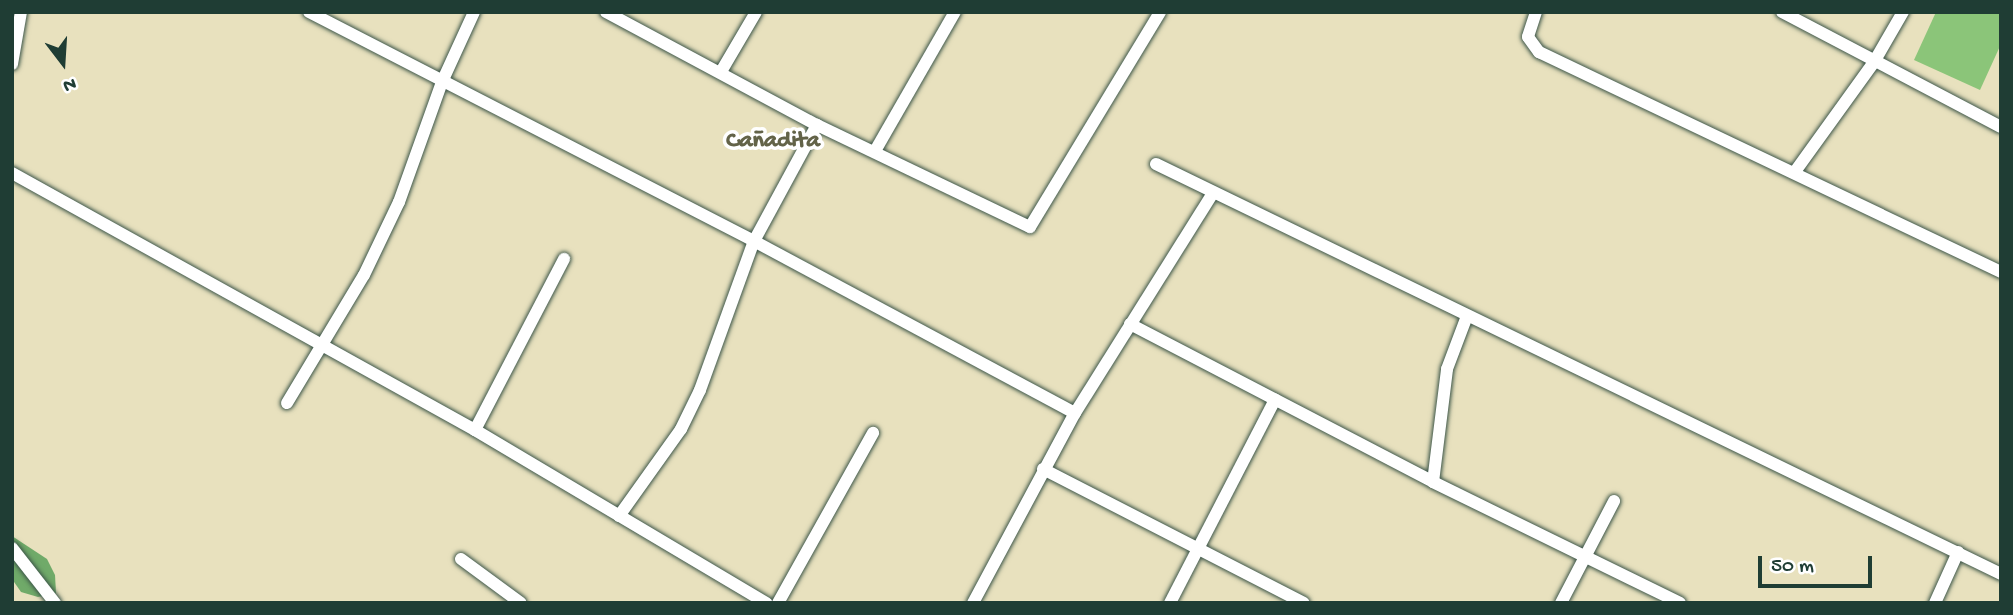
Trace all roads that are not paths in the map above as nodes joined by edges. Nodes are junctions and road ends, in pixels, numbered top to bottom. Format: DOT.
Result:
graph roads {
  1 [pos="21,12"];
  2 [pos="309,12"];
  3 [pos="474,12"];
  4 [pos="606,12"];
  5 [pos="756,12"];
  6 [pos="955,12"];
  7 [pos="1160,12"];
  8 [pos="1536,12"];
  9 [pos="1782,12"];
  10 [pos="1903,12"];
  11 [pos="1874,62"];
  12 [pos="12,64"];
  13 [pos="722,70"];
  14 [pos="442,82"];
  15 [pos="817,125"];
  16 [pos="2001,127"];
  17 [pos="875,151"];
  18 [pos="1156,164"];
  19 [pos="12,173"];
  20 [pos="1794,173"];
  21 [pos="1213,193"];
  22 [pos="754,241"];
  23 [pos="564,259"];
  24 [pos="2001,272"];
  25 [pos="1467,316"];
  26 [pos="1130,324"];
  27 [pos="321,348"];
  28 [pos="1275,400"];
  29 [pos="287,403"];
  30 [pos="1074,413"];
  31 [pos="475,430"];
  32 [pos="873,433"];
  33 [pos="1043,469"];
  34 [pos="1433,482"];
  35 [pos="1614,501"];
  36 [pos="619,516"];
  37 [pos="12,548"];
  38 [pos="1198,548"];
  39 [pos="1958,552"];
  40 [pos="1586,556"];
  41 [pos="461,559"];
  42 [pos="2001,574"];
  43 [pos="55,603"];
  44 [pos="521,603"];
  45 [pos="766,603"];
  46 [pos="778,603"];
  47 [pos="973,603"];
  48 [pos="1170,603"];
  49 [pos="1304,603"];
  50 [pos="1561,603"];
  51 [pos="1680,603"];
  52 [pos="1935,603"];
  1 -- 12 [label="street"];
  2 -- 14 [label="street"];
  3 -- 14 [label="street"];
  4 -- 13 [label="street"];
  5 -- 13 [label="street"];
  6 -- 17 [label="street"];
  7 -- 17 [label="street"];
  8 -- 20 [label="street"];
  9 -- 11 [label="street"];
  10 -- 11 [label="street"];
  11 -- 16 [label="street"];
  11 -- 20 [label="street"];
  13 -- 15 [label="street"];
  14 -- 22 [label="street"];
  14 -- 27 [label="street"];
  15 -- 17 [label="street"];
  15 -- 22 [label="street"];
  18 -- 21 [label="street"];
  19 -- 27 [label="street"];
  20 -- 24 [label="street"];
  21 -- 25 [label="street"];
  21 -- 26 [label="street"];
  22 -- 30 [label="street"];
  22 -- 36 [label="street"];
  23 -- 31 [label="street"];
  25 -- 34 [label="street"];
  25 -- 39 [label="street"];
  26 -- 28 [label="street"];
  26 -- 30 [label="street"];
  27 -- 29 [label="street"];
  27 -- 31 [label="street"];
  28 -- 34 [label="street"];
  28 -- 38 [label="street"];
  30 -- 33 [label="street"];
  31 -- 36 [label="street"];
  32 -- 46 [label="street"];
  33 -- 38 [label="street"];
  33 -- 47 [label="street"];
  34 -- 40 [label="street"];
  35 -- 40 [label="street"];
  36 -- 45 [label="street"];
  37 -- 43 [label="street"];
  38 -- 48 [label="street"];
  38 -- 49 [label="street"];
  39 -- 42 [label="street"];
  39 -- 52 [label="street"];
  40 -- 50 [label="street"];
  40 -- 51 [label="street"];
  41 -- 44 [label="street"];
}
